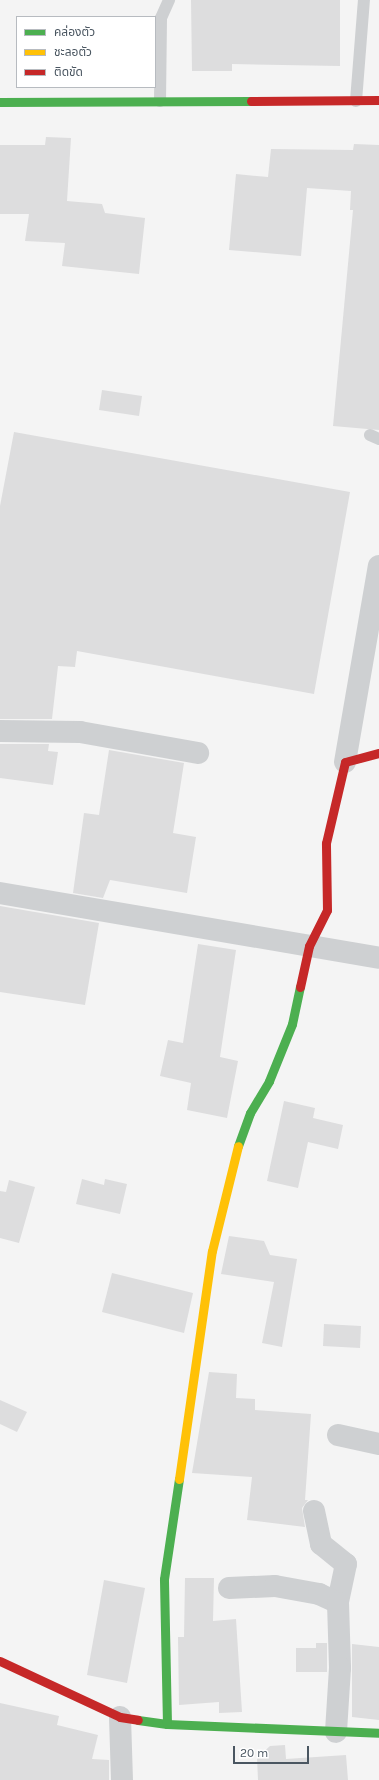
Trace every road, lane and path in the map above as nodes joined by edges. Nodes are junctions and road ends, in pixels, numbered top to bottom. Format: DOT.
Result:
graph roads {
  1 [pos="169,0"];
  2 [pos="364,0"];
  3 [pos="379,100"];
  4 [pos="160,101"];
  5 [pos="356,101"];
  6 [pos="0,102"];
  7 [pos="379,566"];
  8 [pos="0,732"];
  9 [pos="198,753"];
  10 [pos="379,753"];
  11 [pos="345,762"];
  12 [pos="0,893"];
  13 [pos="309,946"];
  14 [pos="379,958"];
  15 [pos="338,1436"];
  16 [pos="379,1444"];
  17 [pos="314,1511"];
  18 [pos="229,1588"];
  19 [pos="338,1603"];
  20 [pos="0,1661"];
  21 [pos="120,1717"];
  22 [pos="167,1724"];
  23 [pos="336,1732"];
  24 [pos="379,1733"];
  25 [pos="122,1780"];
  1 -- 4 [label="lane"];
  2 -- 5 [label="lane"];
  3 -- 5 [label="street"];
  4 -- 5 [label="street"];
  4 -- 6 [label="street"];
  7 -- 11 [label="street"];
  8 -- 9 [label="street"];
  10 -- 11 [label="street"];
  11 -- 13 [label="street"];
  12 -- 13 [label="street"];
  13 -- 14 [label="street"];
  13 -- 22 [label="street"];
  15 -- 16 [label="street"];
  17 -- 19 [label="street"];
  18 -- 19 [label="street"];
  19 -- 23 [label="street"];
  20 -- 21 [label="street"];
  21 -- 22 [label="street"];
  21 -- 25 [label="street"];
  22 -- 23 [label="street"];
  23 -- 24 [label="street"];
}
